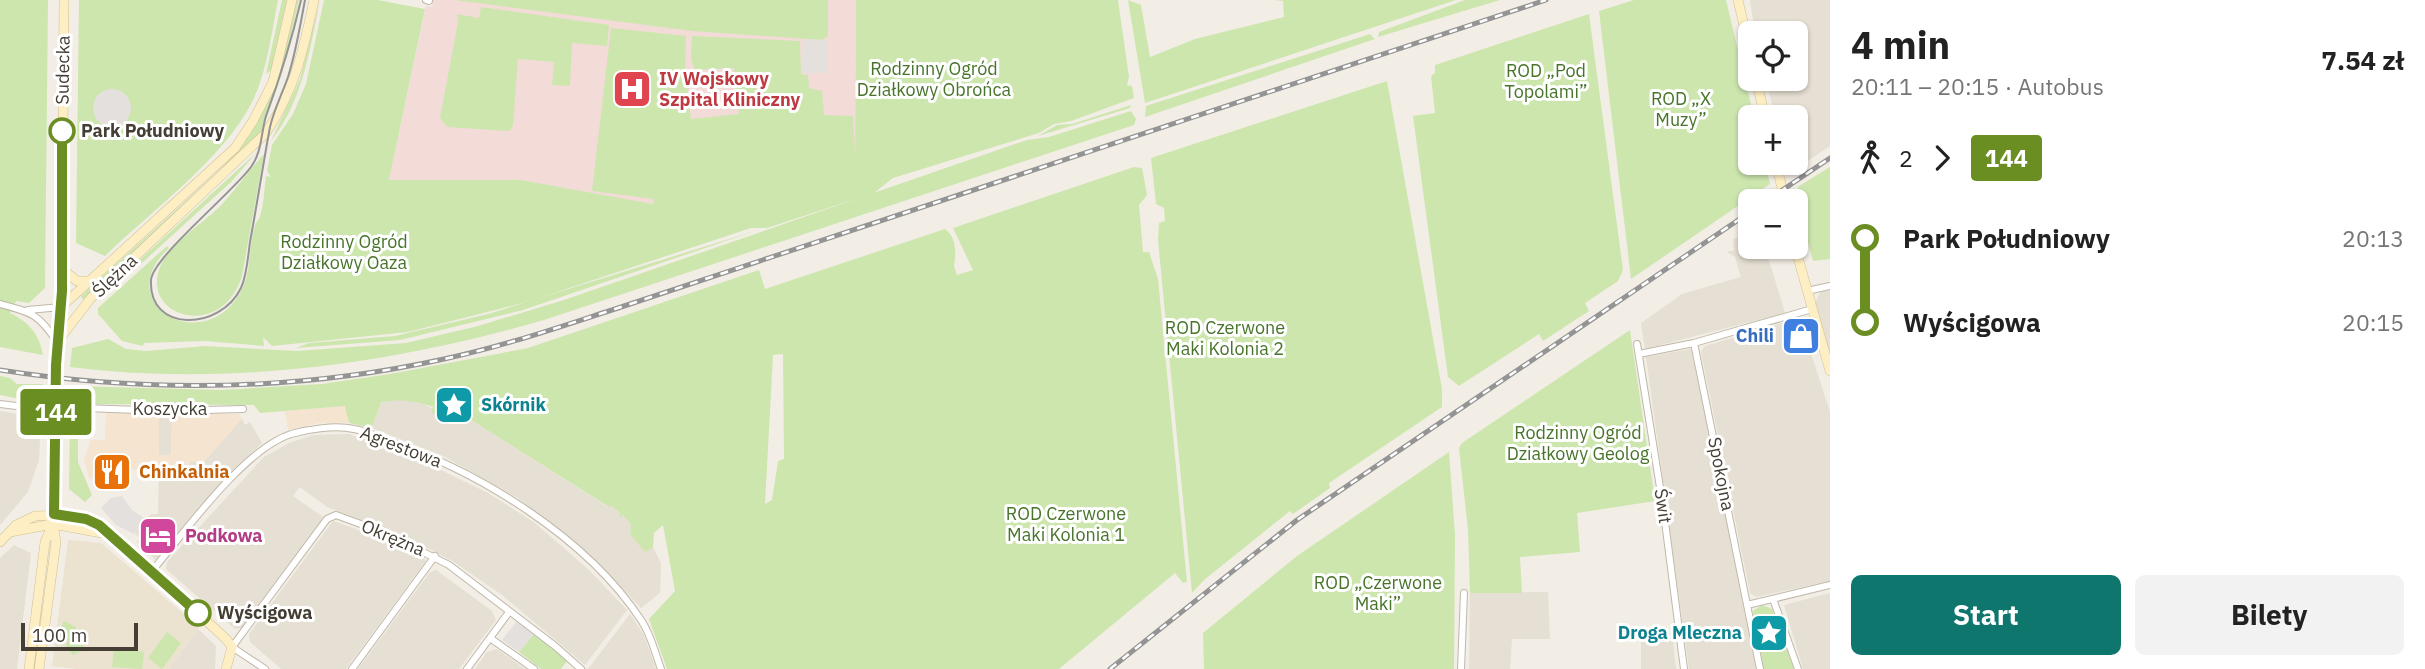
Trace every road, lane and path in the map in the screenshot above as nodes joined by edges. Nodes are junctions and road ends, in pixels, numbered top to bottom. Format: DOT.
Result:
graph roads {
  1 [pos="64,0"];
  2 [pos="292,0"];
  3 [pos="314,0"];
  4 [pos="1738,0"];
  5 [pos="1743,21"];
  6 [pos="1798,259"];
  7 [pos="62,269"];
  8 [pos="90,281"];
  9 [pos="1830,286"];
  10 [pos="1807,290"];
  11 [pos="0,304"];
  12 [pos="61,307"];
  13 [pos="1812,309"];
  14 [pos="28,310"];
  15 [pos="57,342"];
  16 [pos="1695,343"];
  17 [pos="1637,344"];
  18 [pos="1639,354"];
  19 [pos="56,365"];
  20 [pos="1830,371"];
  21 [pos="56,385"];
  22 [pos="0,404"];
  23 [pos="56,409"];
  24 [pos="243,409"];
  25 [pos="54,514"];
  26 [pos="53,524"];
  27 [pos="10,532"];
  28 [pos="108,534"];
  29 [pos="0,541"];
  30 [pos="435,556"];
  31 [pos="152,571"];
  32 [pos="1830,585"];
  33 [pos="1464,593"];
  34 [pos="1773,599"];
  35 [pos="1748,605"];
  36 [pos="509,612"];
  37 [pos="491,638"];
  38 [pos="232,647"];
  39 [pos="29,669"];
  40 [pos="39,669"];
  41 [pos="226,669"];
  42 [pos="265,669"];
  43 [pos="352,669"];
  44 [pos="467,669"];
  45 [pos="534,669"];
  46 [pos="581,669"];
  47 [pos="661,669"];
  48 [pos="1461,669"];
  49 [pos="1684,669"];
  50 [pos="1760,669"];
  51 [pos="1798,669"];
  1 -- 7 [label="main road, Sudecka"];
  2 -- 8 [label="main road, Ślężna"];
  3 -- 15 [label="main road, Ślężna"];
  4 -- 5 [label="main road"];
  6 -- 10 [label="main road"];
  7 -- 8 [label="main road"];
  7 -- 12 [label="main road, Sudecka"];
  8 -- 12 [label="main road, Ślężna"];
  9 -- 10 [label="street"];
  10 -- 13 [label="main road"];
  11 -- 14 [label="street"];
  12 -- 14 [label="street"];
  12 -- 15 [label="main road"];
  13 -- 16 [label="street"];
  13 -- 20 [label="main road"];
  14 -- 15 [label="street"];
  15 -- 19 [label="main road"];
  16 -- 18 [label="street"];
  16 -- 35 [label="street, Spokojna"];
  17 -- 18 [label="street, Świt"];
  18 -- 49 [label="street, Świt"];
  21 -- 23 [label="main road"];
  22 -- 23 [label="street, Koszycka"];
  23 -- 24 [label="street, Koszycka"];
  23 -- 25 [label="main road"];
  25 -- 26 [label="main road"];
  25 -- 27 [label="main road"];
  25 -- 28 [label="main road"];
  26 -- 27 [label="main road"];
  26 -- 28 [label="main road"];
  26 -- 39 [label="main road"];
  26 -- 40 [label="main road"];
  27 -- 29 [label="main road"];
  28 -- 31 [label="main road"];
  30 -- 36 [label="street, Okrężna"];
  30 -- 38 [label="street, Okrężna"];
  30 -- 43 [label="street"];
  31 -- 38 [label="main road"];
  31 -- 47 [label="street, Agrestowa"];
  32 -- 34 [label="street"];
  33 -- 48 [label="street"];
  34 -- 35 [label="street"];
  34 -- 51 [label="street"];
  35 -- 50 [label="street, Spokojna"];
  36 -- 37 [label="street"];
  36 -- 46 [label="street, Okrężna"];
  37 -- 44 [label="street"];
  37 -- 45 [label="street"];
  38 -- 41 [label="main road"];
  38 -- 42 [label="street"];
}
